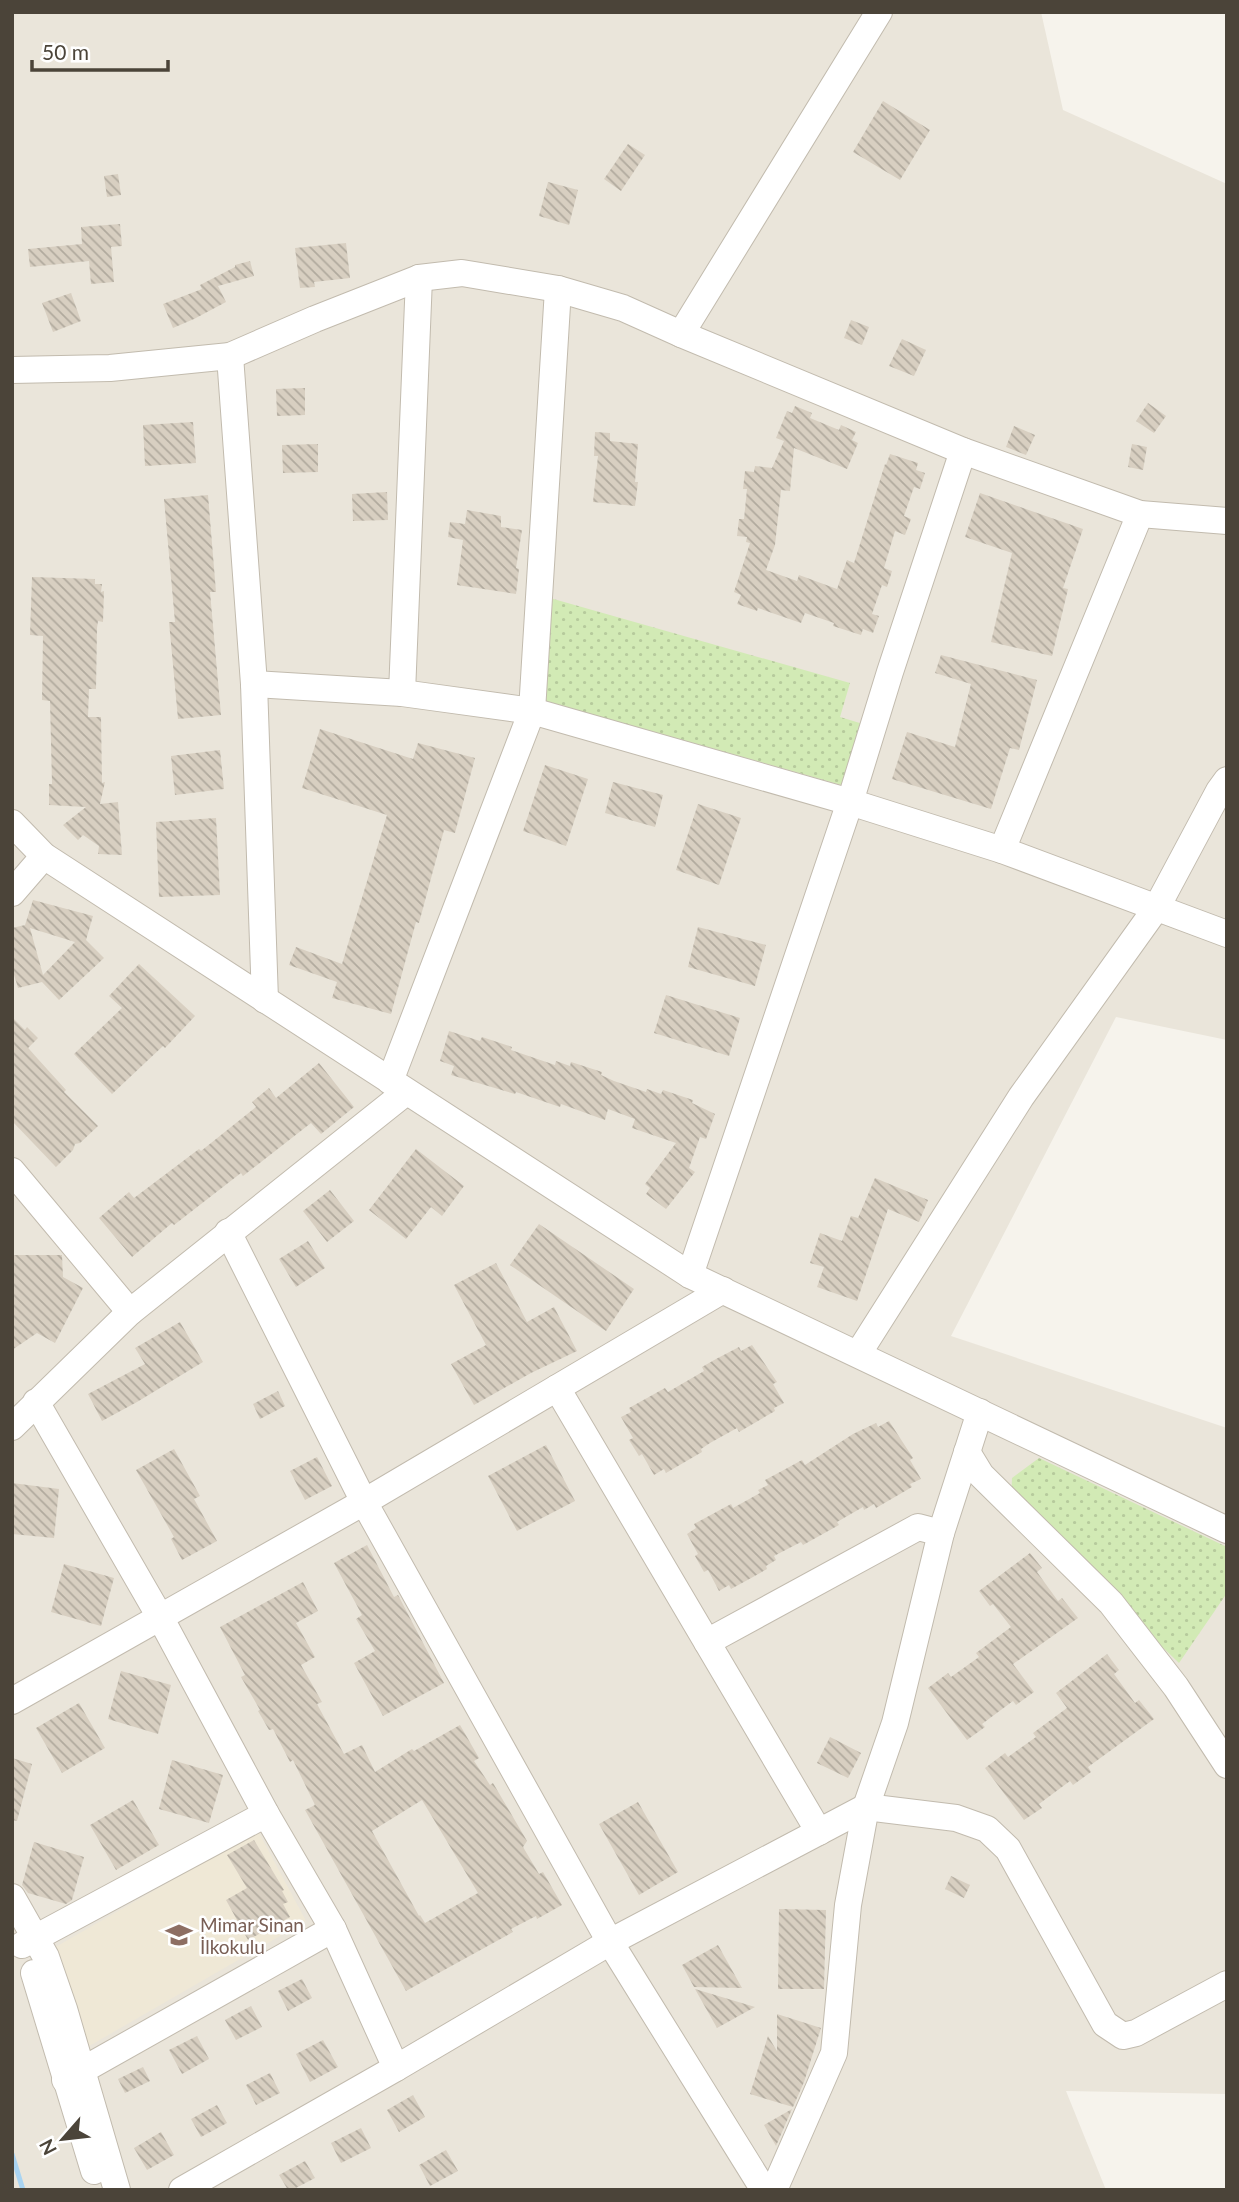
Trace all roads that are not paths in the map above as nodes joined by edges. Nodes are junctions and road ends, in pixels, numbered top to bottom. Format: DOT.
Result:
graph roads {
  1 [pos="879,12"];
  2 [pos="419,278"];
  3 [pos="558,289"];
  4 [pos="681,334"];
  5 [pos="230,356"];
  6 [pos="12,370"];
  7 [pos="963,451"];
  8 [pos="1140,514"];
  9 [pos="1227,521"];
  10 [pos="254,684"];
  11 [pos="402,693"];
  12 [pos="532,711"];
  13 [pos="1227,779"];
  14 [pos="850,802"];
  15 [pos="12,823"];
  16 [pos="1002,850"];
  17 [pos="44,856"];
  18 [pos="12,893"];
  19 [pos="1157,907"];
  20 [pos="1227,934"];
  21 [pos="265,1000"];
  22 [pos="398,1086"];
  23 [pos="12,1171"];
  24 [pos="228,1232"];
  25 [pos="690,1275"];
  26 [pos="723,1290"];
  27 [pos="131,1312"];
  28 [pos="858,1354"];
  29 [pos="557,1388"];
  30 [pos="36,1402"];
  31 [pos="980,1412"];
  32 [pos="12,1427"];
  33 [pos="967,1452"];
  34 [pos="364,1502"];
  35 [pos="1227,1530"];
  36 [pos="941,1533"];
  37 [pos="160,1617"];
  38 [pos="707,1642"];
  39 [pos="12,1701"];
  40 [pos="1227,1765"];
  41 [pos="866,1807"];
  42 [pos="265,1814"];
  43 [pos="819,1832"];
  44 [pos="12,1897"];
  45 [pos="333,1929"];
  46 [pos="23,1939"];
  47 [pos="610,1942"];
  48 [pos="1227,1984"];
  49 [pos="396,2068"];
  50 [pos="73,2075"];
  51 [pos="100,2190"];
  52 [pos="117,2190"];
  53 [pos="181,2190"];
  54 [pos="764,2190"];
  55 [pos="774,2190"];
  1 -- 4 [label="street"];
  2 -- 3 [label="street"];
  2 -- 5 [label="street"];
  2 -- 11 [label="street"];
  3 -- 4 [label="street"];
  3 -- 12 [label="street"];
  4 -- 7 [label="street"];
  5 -- 6 [label="street"];
  5 -- 10 [label="street"];
  7 -- 8 [label="street"];
  7 -- 14 [label="street"];
  8 -- 9 [label="street"];
  8 -- 16 [label="street"];
  10 -- 11 [label="street"];
  10 -- 21 [label="street"];
  11 -- 12 [label="street"];
  12 -- 14 [label="street"];
  12 -- 22 [label="street"];
  13 -- 19 [label="street"];
  14 -- 16 [label="street"];
  14 -- 25 [label="street"];
  15 -- 17 [label="street"];
  16 -- 19 [label="street"];
  17 -- 18 [label="street"];
  17 -- 21 [label="street"];
  19 -- 20 [label="street"];
  19 -- 28 [label="street"];
  21 -- 22 [label="street"];
  22 -- 24 [label="street"];
  22 -- 25 [label="street"];
  23 -- 27 [label="street"];
  24 -- 27 [label="street"];
  24 -- 34 [label="street"];
  25 -- 26 [label="street"];
  26 -- 28 [label="street"];
  26 -- 29 [label="street"];
  27 -- 30 [label="street"];
  28 -- 31 [label="street"];
  29 -- 34 [label="street"];
  29 -- 38 [label="street"];
  30 -- 32 [label="street"];
  30 -- 37 [label="street"];
  31 -- 33 [label="street"];
  31 -- 35 [label="street"];
  33 -- 36 [label="street"];
  33 -- 40 [label="street"];
  34 -- 37 [label="street"];
  34 -- 47 [label="street"];
  36 -- 38 [label="street"];
  36 -- 41 [label="street"];
  37 -- 39 [label="street"];
  37 -- 42 [label="street"];
  38 -- 43 [label="street"];
  41 -- 43 [label="street"];
  41 -- 48 [label="street"];
  41 -- 55 [label="street"];
  42 -- 45 [label="street"];
  42 -- 46 [label="street"];
  43 -- 47 [label="street"];
  44 -- 46 [label="street"];
  45 -- 49 [label="street"];
  45 -- 50 [label="street"];
  46 -- 50 [label="street"];
  47 -- 49 [label="street"];
  47 -- 54 [label="street"];
  49 -- 53 [label="street"];
  50 -- 51 [label="street"];
  50 -- 52 [label="street"];
}
